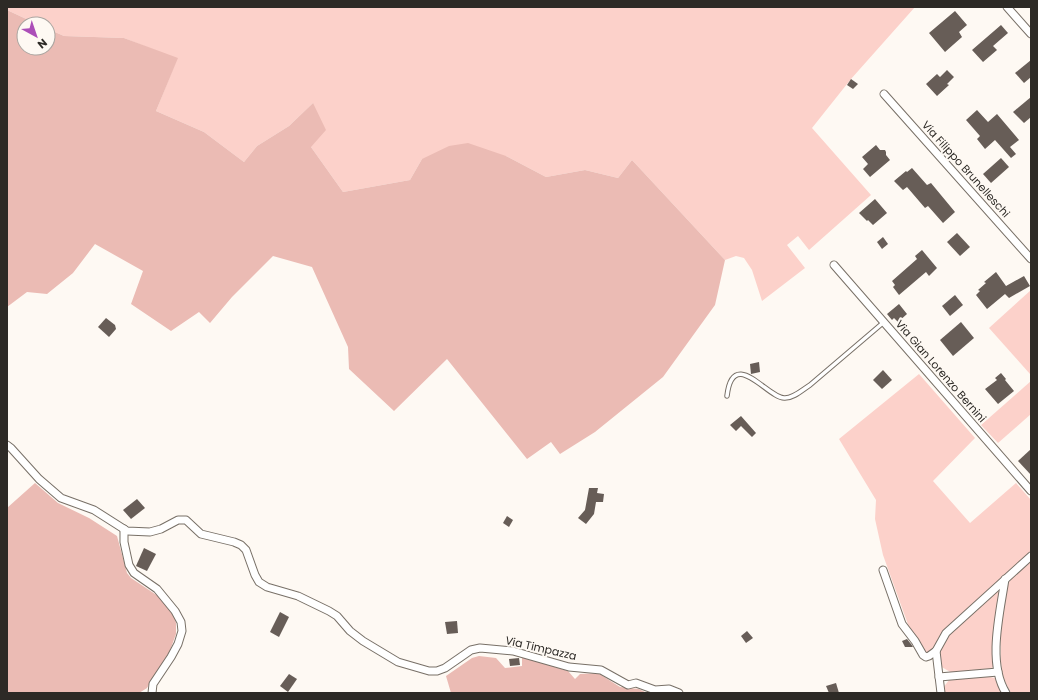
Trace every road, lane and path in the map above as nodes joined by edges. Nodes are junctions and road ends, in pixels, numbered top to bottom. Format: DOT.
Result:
graph roads {
  1 [pos="1007,7"];
  2 [pos="1031,34"];
  3 [pos="884,94"];
  4 [pos="1031,259"];
  5 [pos="834,265"];
  6 [pos="884,322"];
  7 [pos="727,396"];
  8 [pos="7,446"];
  9 [pos="1031,491"];
  10 [pos="124,530"];
  11 [pos="1031,556"];
  12 [pos="883,570"];
  13 [pos="1005,579"];
  14 [pos="936,652"];
  15 [pos="998,672"];
  16 [pos="939,677"];
  17 [pos="152,693"];
  18 [pos="679,693"];
  19 [pos="941,693"];
  20 [pos="1006,693"];
  1 -- 2 [label="street"];
  3 -- 4 [label="street, Via Filippo Brunelleschi"];
  5 -- 6 [label="street, Via Gian Lorenzo Bernini"];
  6 -- 7 [label="lane"];
  6 -- 9 [label="street, Via Gian Lorenzo Bernini"];
  8 -- 10 [label="street, Via Timpazza"];
  10 -- 17 [label="street"];
  10 -- 18 [label="street, Via Timpazza"];
  11 -- 13 [label="street"];
  12 -- 14 [label="street"];
  13 -- 14 [label="street"];
  13 -- 15 [label="street"];
  14 -- 16 [label="street"];
  15 -- 16 [label="street"];
  15 -- 20 [label="street"];
  16 -- 19 [label="street"];
}
